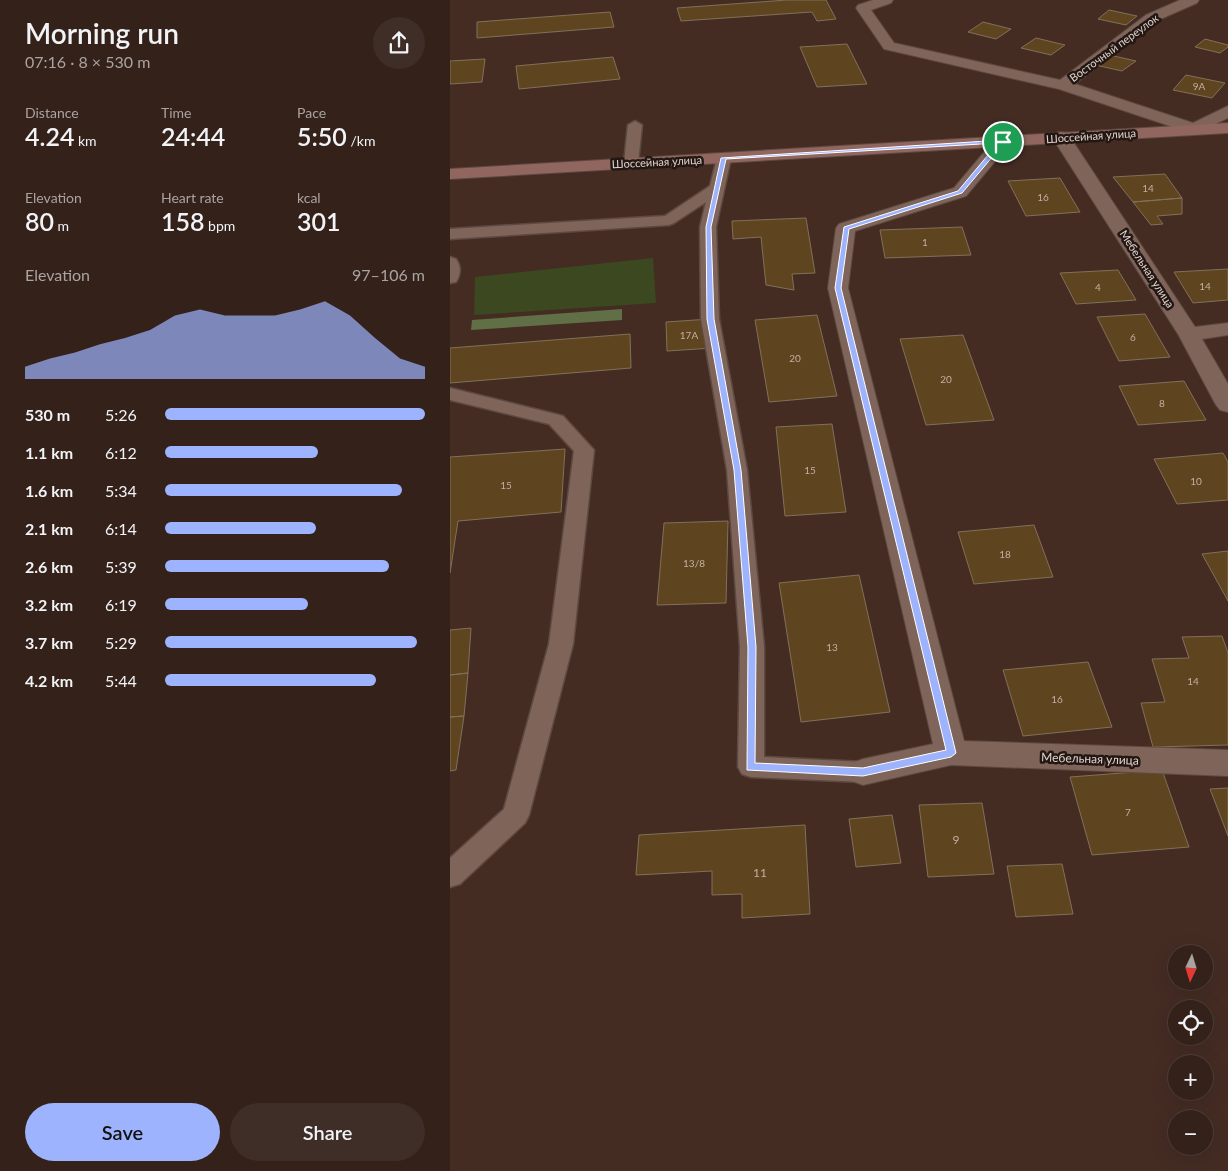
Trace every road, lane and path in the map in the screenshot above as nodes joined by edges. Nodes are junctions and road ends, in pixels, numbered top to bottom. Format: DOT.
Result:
graph roads {
  1 [pos="886,0"];
  2 [pos="1192,0"];
  3 [pos="1063,85"];
  4 [pos="1228,111"];
  5 [pos="635,125"];
  6 [pos="1228,128"];
  7 [pos="1194,129"];
  8 [pos="1061,137"];
  9 [pos="1003,142"];
  10 [pos="724,158"];
  11 [pos="631,163"];
  12 [pos="450,174"];
  13 [pos="717,188"];
  14 [pos="450,234"];
  15 [pos="450,262"];
  16 [pos="450,278"];
  17 [pos="1228,329"];
  18 [pos="1189,334"];
  19 [pos="450,394"];
  20 [pos="1228,405"];
  21 [pos="951,753"];
  22 [pos="1228,763"];
  23 [pos="863,772"];
  24 [pos="450,875"];
  1 -- 3 [label="street, Шоссейная улица"];
  2 -- 3 [label="street, Восточный переулок"];
  3 -- 7 [label="street, Шоссейная улица"];
  4 -- 7 [label="street"];
  5 -- 11 [label="lane"];
  6 -- 7 [label="main road, Шоссейная улица"];
  7 -- 8 [label="main road, Шоссейная улица"];
  8 -- 9 [label="main road, Шоссейная улица"];
  8 -- 18 [label="street, Мебельная улица"];
  9 -- 10 [label="main road, Шоссейная улица"];
  9 -- 21 [label="street"];
  10 -- 11 [label="main road, Шоссейная улица"];
  10 -- 13 [label="lane"];
  11 -- 12 [label="main road, Шоссейная улица"];
  13 -- 14 [label="lane"];
  13 -- 23 [label="lane"];
  15 -- 16 [label="lane"];
  17 -- 18 [label="street"];
  18 -- 20 [label="street, Мебельная улица"];
  19 -- 24 [label="lane"];
  21 -- 22 [label="street, Мебельная улица"];
  21 -- 23 [label="street, Мебельная улица"];
}
